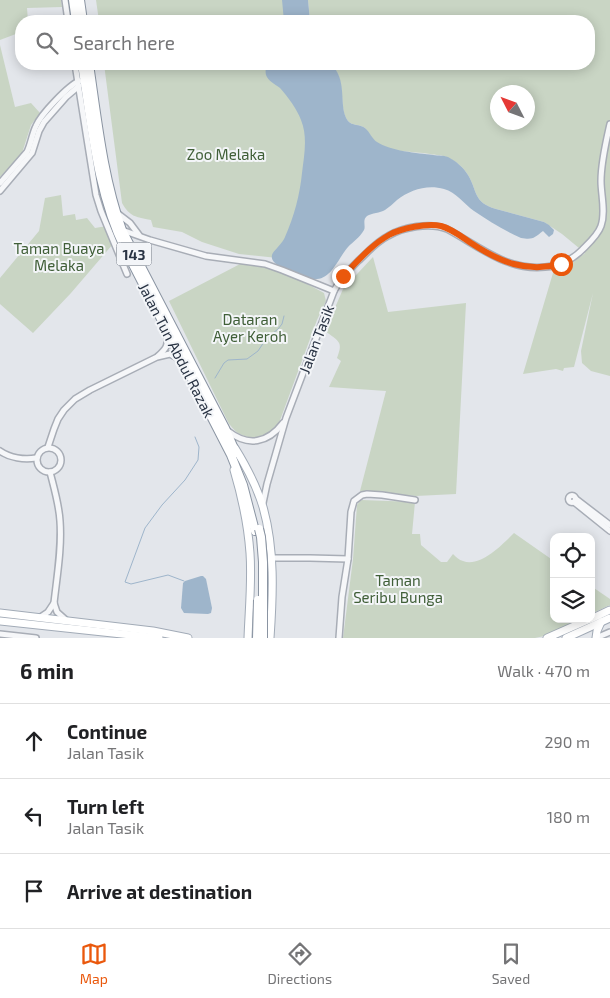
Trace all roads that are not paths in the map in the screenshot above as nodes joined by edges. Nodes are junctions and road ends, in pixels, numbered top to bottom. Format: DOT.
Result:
graph roads {
  1 [pos="65,0"];
  2 [pos="73,0"];
  3 [pos="80,0"];
  4 [pos="67,15"];
  5 [pos="75,15"];
  6 [pos="82,15"];
  7 [pos="77,70"];
  8 [pos="88,70"];
  9 [pos="88,70"];
  10 [pos="80,82"];
  11 [pos="93,90"];
  12 [pos="71,93"];
  13 [pos="81,99"];
  14 [pos="610,124"];
  15 [pos="0,183"];
  16 [pos="0,190"];
  17 [pos="108,210"];
  18 [pos="122,230"];
  19 [pos="141,237"];
  20 [pos="126,274"];
  21 [pos="334,291"];
  22 [pos="166,329"];
  23 [pos="157,357"];
  24 [pos="184,362"];
  25 [pos="286,418"];
  26 [pos="225,428"];
  27 [pos="228,443"];
  28 [pos="48,447"];
  29 [pos="0,451"];
  30 [pos="36,458"];
  31 [pos="50,472"];
  32 [pos="415,500"];
  33 [pos="262,506"];
  34 [pos="610,525"];
  35 [pos="257,530"];
  36 [pos="610,531"];
  37 [pos="271,558"];
  38 [pos="348,559"];
  39 [pos="54,602"];
  40 [pos="610,610"];
  41 [pos="271,611"];
  42 [pos="0,613"];
  43 [pos="249,613"];
  44 [pos="595,617"];
  45 [pos="39,618"];
  46 [pos="610,618"];
  47 [pos="0,621"];
  48 [pos="67,621"];
  49 [pos="601,622"];
  50 [pos="582,623"];
  51 [pos="610,632"];
  52 [pos="0,634"];
  53 [pos="246,636"];
  54 [pos="271,636"];
  55 [pos="28,638"];
  56 [pos="36,638"];
  57 [pos="159,638"];
  58 [pos="188,638"];
  59 [pos="257,638"];
  60 [pos="263,638"];
  61 [pos="339,638"];
  62 [pos="547,638"];
  63 [pos="566,638"];
  64 [pos="596,638"];
  1 -- 4 [label="street"];
  2 -- 5 [label="highway"];
  3 -- 6 [label="highway"];
  7 -- 10 [label="street"];
  8 -- 10 [label="highway"];
  9 -- 11 [label="highway, Jalan Tun Abdul Razak / 143"];
  10 -- 11 [label="highway"];
  10 -- 12 [label="street"];
  10 -- 13 [label="street"];
  10 -- 15 [label="street"];
  10 -- 17 [label="highway, Jalan Tun Abdul Razak / 143"];
  11 -- 17 [label="highway, Jalan Tun Abdul Razak / 143"];
  12 -- 13 [label="street"];
  12 -- 16 [label="street"];
  13 -- 17 [label="street"];
  14 -- 21 [label="street, Jalan Tasik"];
  17 -- 18 [label="highway, Jalan Tun Abdul Razak / 143"];
  17 -- 19 [label="street"];
  17 -- 20 [label="street"];
  17 -- 22 [label="highway, Jalan Tun Abdul Razak / 143"];
  18 -- 19 [label="street"];
  18 -- 26 [label="highway, Jalan Tun Abdul Razak / 143"];
  19 -- 21 [label="street"];
  21 -- 25 [label="street, Jalan Tasik"];
  22 -- 23 [label="street"];
  22 -- 24 [label="highway, Jalan Tun Abdul Razak / 143"];
  23 -- 24 [label="street"];
  23 -- 28 [label="street"];
  24 -- 27 [label="highway, Jalan Tun Abdul Razak / 143"];
  25 -- 26 [label="street, Jalan Tasik"];
  25 -- 33 [label="street, Jalan Tasik"];
  26 -- 27 [label="highway, Jalan Tun Abdul Razak / 143"];
  27 -- 33 [label="main road"];
  27 -- 35 [label="highway, Jalan Tun Abdul Razak / 143"];
  27 -- 43 [label="main road"];
  28 -- 30 [label="street"];
  28 -- 31 [label="street"];
  29 -- 30 [label="street"];
  30 -- 31 [label="street"];
  31 -- 39 [label="street"];
  32 -- 38 [label="street"];
  33 -- 37 [label="main road"];
  34 -- 36 [label="street"];
  35 -- 59 [label="highway, Jalan Tun Abdul Razak / 143, bridge"];
  35 -- 60 [label="highway, Jalan Tun Abdul Razak / 143, bridge"];
  37 -- 38 [label="street"];
  37 -- 41 [label="main road"];
  38 -- 61 [label="street"];
  39 -- 45 [label="street"];
  39 -- 48 [label="street"];
  40 -- 44 [label="main road"];
  41 -- 43 [label="main road"];
  41 -- 54 [label="main road"];
  42 -- 45 [label="main road"];
  43 -- 53 [label="main road"];
  45 -- 48 [label="main road"];
  46 -- 49 [label="main road"];
  47 -- 57 [label="main road"];
  48 -- 58 [label="main road"];
  49 -- 63 [label="main road"];
  49 -- 64 [label="main road"];
  50 -- 62 [label="main road"];
  51 -- 64 [label="street"];
  52 -- 55 [label="street"];
  55 -- 56 [label="street"];
}
